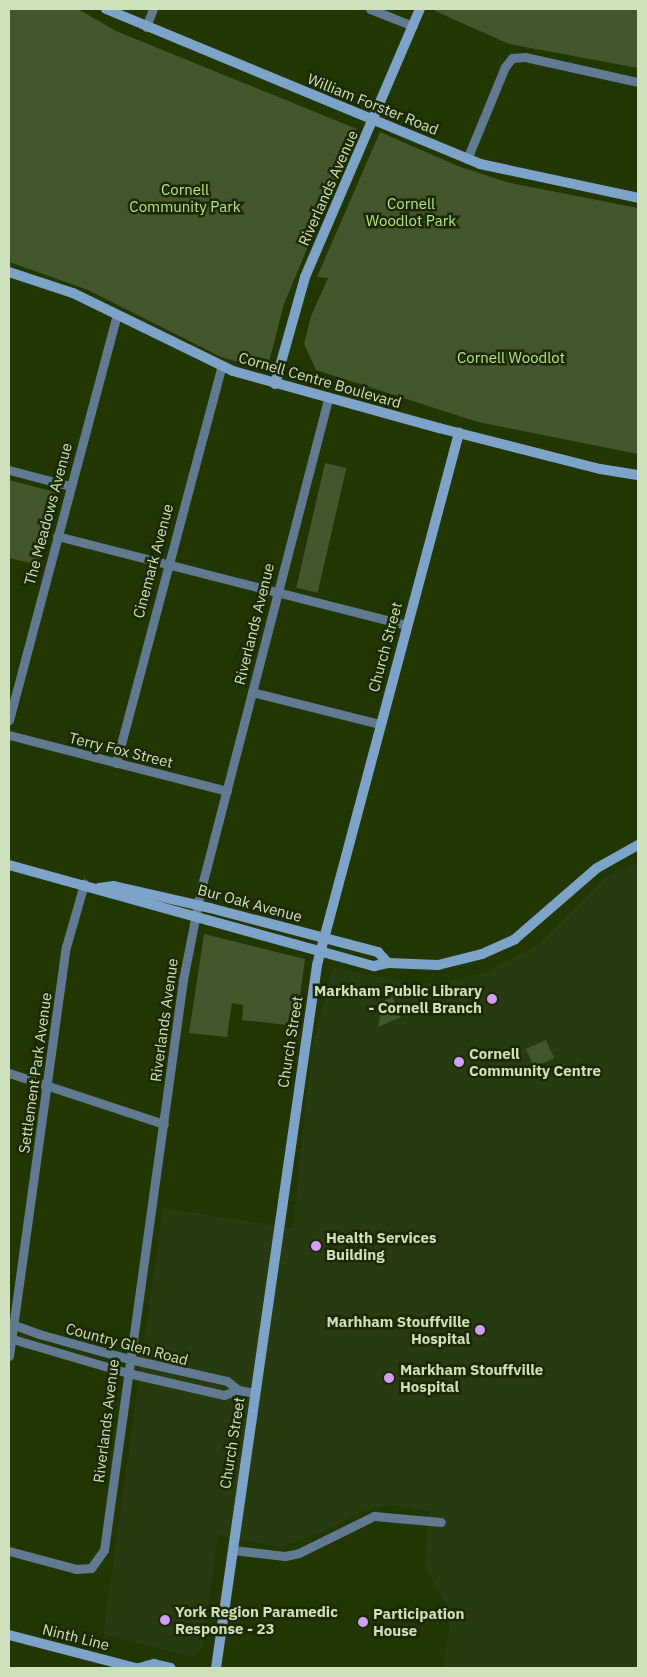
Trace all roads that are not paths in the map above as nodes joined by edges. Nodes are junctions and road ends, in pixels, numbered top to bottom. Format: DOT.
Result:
graph roads {
  1 [pos="106,9"];
  2 [pos="153,9"];
  3 [pos="370,9"];
  4 [pos="420,9"];
  5 [pos="413,26"];
  6 [pos="146,27"];
  7 [pos="638,82"];
  8 [pos="374,120"];
  9 [pos="467,159"];
  10 [pos="638,198"];
  11 [pos="9,272"];
  12 [pos="117,315"];
  13 [pos="221,367"];
  14 [pos="275,384"];
  15 [pos="328,399"];
  16 [pos="459,433"];
  17 [pos="9,470"];
  18 [pos="638,475"];
  19 [pos="70,486"];
  20 [pos="57,536"];
  21 [pos="166,565"];
  22 [pos="277,593"];
  23 [pos="406,625"];
  24 [pos="252,692"];
  25 [pos="9,720"];
  26 [pos="379,724"];
  27 [pos="9,735"];
  28 [pos="116,763"];
  29 [pos="227,791"];
  30 [pos="638,845"];
  31 [pos="9,865"];
  32 [pos="84,884"];
  33 [pos="98,888"];
  34 [pos="198,905"];
  35 [pos="195,918"];
  36 [pos="324,938"];
  37 [pos="320,952"];
  38 [pos="388,963"];
  39 [pos="9,1073"];
  40 [pos="48,1086"];
  41 [pos="164,1124"];
  42 [pos="11,1323"];
  43 [pos="10,1339"];
  44 [pos="9,1356"];
  45 [pos="129,1359"];
  46 [pos="128,1373"];
  47 [pos="238,1390"];
  48 [pos="255,1393"];
  49 [pos="441,1522"];
  50 [pos="233,1550"];
  51 [pos="9,1551"];
  52 [pos="9,1635"];
  53 [pos="138,1668"];
  54 [pos="171,1668"];
  55 [pos="216,1668"];
  1 -- 6 [label="street, William Forster Road"];
  2 -- 6 [label="street"];
  3 -- 5 [label="street"];
  4 -- 5 [label="street, Riverlands Avenue"];
  5 -- 8 [label="street, Riverlands Avenue"];
  6 -- 8 [label="street, William Forster Road"];
  7 -- 9 [label="street"];
  8 -- 9 [label="street, William Forster Road"];
  8 -- 14 [label="street, Riverlands Avenue"];
  9 -- 10 [label="street, William Forster Road"];
  11 -- 12 [label="street, Cornell Centre Boulevard"];
  12 -- 13 [label="street, Cornell Centre Boulevard"];
  12 -- 19 [label="street, The Meadows Avenue"];
  13 -- 14 [label="street, Cornell Centre Boulevard"];
  13 -- 21 [label="street, Cinemark Avenue"];
  14 -- 15 [label="street, Cornell Centre Boulevard"];
  15 -- 16 [label="street, Cornell Centre Boulevard"];
  15 -- 22 [label="street, Riverlands Avenue"];
  16 -- 18 [label="street, Cornell Centre Boulevard"];
  16 -- 23 [label="street, Church Street"];
  17 -- 19 [label="street"];
  19 -- 20 [label="street, The Meadows Avenue"];
  20 -- 21 [label="street"];
  20 -- 25 [label="street, The Meadows Avenue"];
  21 -- 22 [label="street"];
  21 -- 28 [label="street, Cinemark Avenue"];
  22 -- 23 [label="street"];
  22 -- 24 [label="street, Riverlands Avenue"];
  23 -- 26 [label="street, Church Street"];
  24 -- 26 [label="street"];
  24 -- 29 [label="street, Riverlands Avenue"];
  26 -- 36 [label="street, Church Street"];
  27 -- 28 [label="street, Terry Fox Street"];
  28 -- 29 [label="street, Terry Fox Street"];
  29 -- 34 [label="street, Riverlands Avenue"];
  30 -- 38 [label="street, Bur Oak Avenue"];
  31 -- 32 [label="street, Bur Oak Avenue"];
  32 -- 33 [label="street, Bur Oak Avenue"];
  32 -- 40 [label="street, Settlement Park Avenue"];
  33 -- 34 [label="street, Bur Oak Avenue"];
  33 -- 35 [label="street, Bur Oak Avenue"];
  34 -- 35 [label="street, Riverlands Avenue"];
  34 -- 36 [label="street, Bur Oak Avenue"];
  35 -- 37 [label="street, Bur Oak Avenue"];
  35 -- 41 [label="street, Riverlands Avenue"];
  36 -- 37 [label="street, Church Street"];
  36 -- 38 [label="street, Bur Oak Avenue"];
  37 -- 38 [label="street, Bur Oak Avenue"];
  37 -- 48 [label="street, Church Street"];
  39 -- 40 [label="street"];
  40 -- 41 [label="street"];
  40 -- 42 [label="street, Settlement Park Avenue"];
  41 -- 45 [label="street, Riverlands Avenue"];
  42 -- 43 [label="street, Settlement Park Avenue"];
  42 -- 45 [label="street, Country Glen Road"];
  43 -- 44 [label="street, Settlement Park Avenue"];
  43 -- 46 [label="street, Country Glen Road"];
  45 -- 46 [label="street, Riverlands Avenue"];
  45 -- 47 [label="street, Country Glen Road"];
  46 -- 47 [label="street, Country Glen Road"];
  46 -- 51 [label="street, Riverlands Avenue"];
  47 -- 48 [label="street, Country Glen Road"];
  48 -- 50 [label="street, Church Street"];
  49 -- 50 [label="street"];
  50 -- 55 [label="street, Church Street"];
  52 -- 53 [label="street, Ninth Line"];
  53 -- 54 [label="street, Ninth Line"];
}
